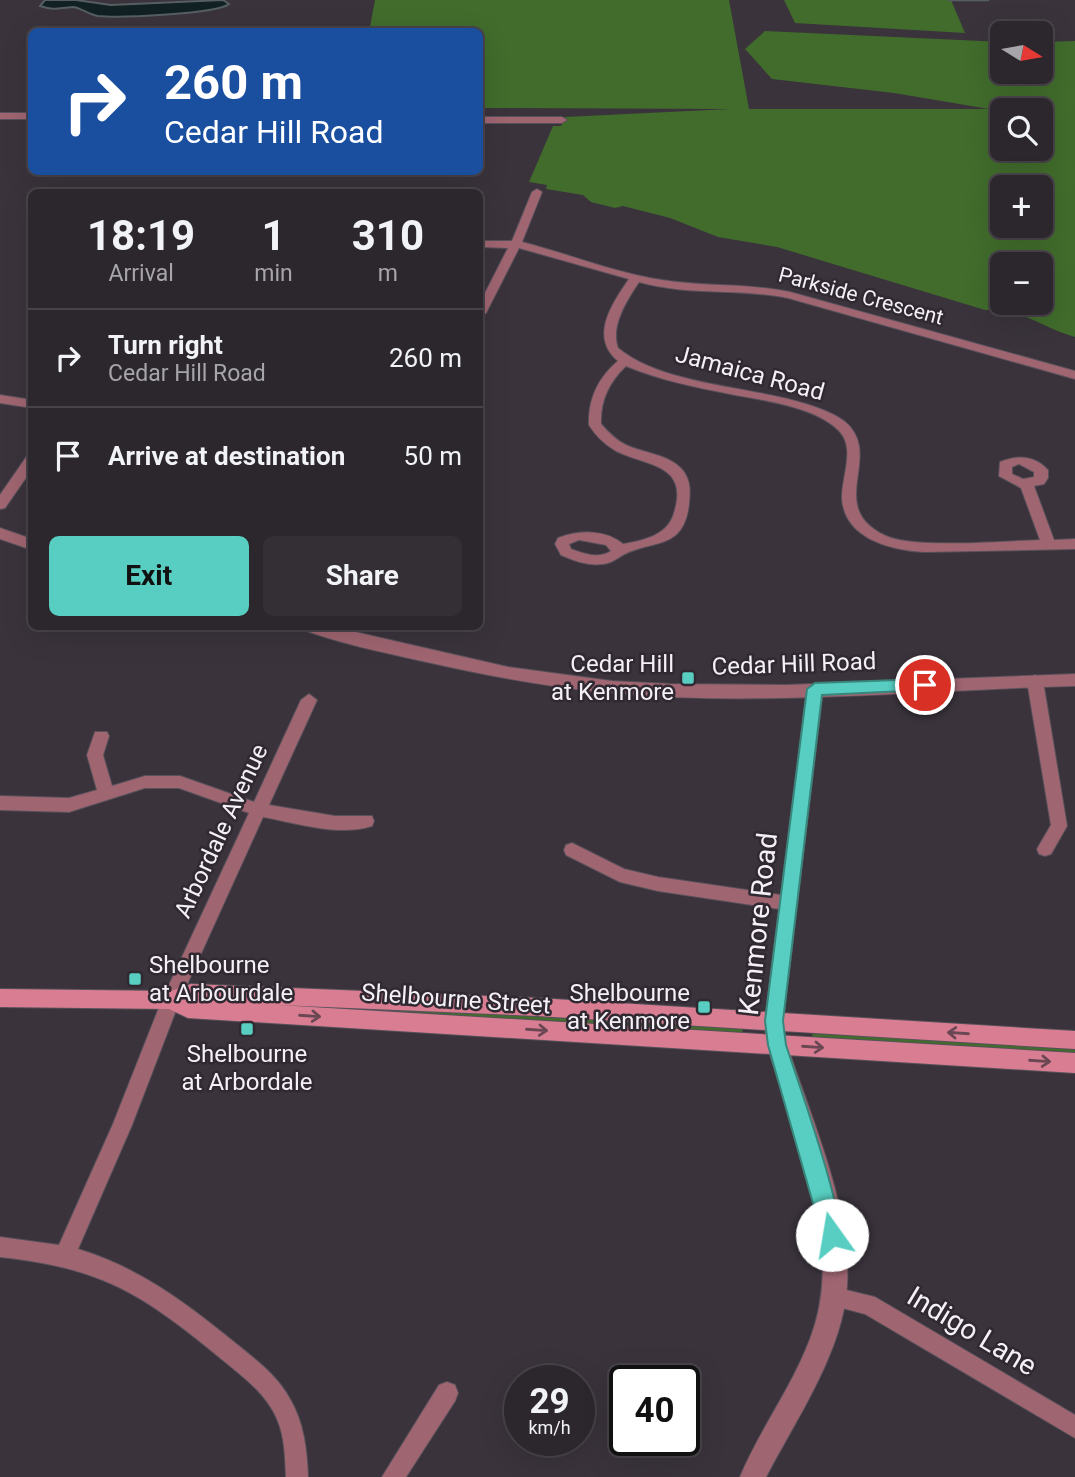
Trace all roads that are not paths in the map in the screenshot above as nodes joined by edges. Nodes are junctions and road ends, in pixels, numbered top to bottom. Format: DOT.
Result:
graph roads {
  1 [pos="0,116"];
  2 [pos="28,116"];
  3 [pos="483,120"];
  4 [pos="562,121"];
  5 [pos="537,192"];
  6 [pos="483,244"];
  7 [pos="512,246"];
  8 [pos="636,278"];
  9 [pos="483,307"];
  10 [pos="625,361"];
  11 [pos="1075,375"];
  12 [pos="0,399"];
  13 [pos="28,403"];
  14 [pos="28,465"];
  15 [pos="1027,485"];
  16 [pos="0,505"];
  17 [pos="0,533"];
  18 [pos="28,544"];
  19 [pos="1075,544"];
  20 [pos="1049,545"];
  21 [pos="619,549"];
  22 [pos="321,630"];
  23 [pos="1075,680"];
  24 [pos="1035,681"];
  25 [pos="815,689"];
  26 [pos="309,700"];
  27 [pos="101,736"];
  28 [pos="106,792"];
  29 [pos="0,803"];
  30 [pos="258,810"];
  31 [pos="366,821"];
  32 [pos="1045,849"];
  33 [pos="572,850"];
  34 [pos="789,902"];
  35 [pos="0,998"];
  36 [pos="171,1000"];
  37 [pos="774,1021"];
  38 [pos="1075,1040"];
  39 [pos="777,1045"];
  40 [pos="1075,1063"];
  41 [pos="0,1247"];
  42 [pos="65,1255"];
  43 [pos="834,1297"];
  44 [pos="447,1393"];
  45 [pos="1075,1427"];
  46 [pos="297,1477"];
  47 [pos="393,1477"];
  48 [pos="753,1477"];
  1 -- 2 [label="street"];
  3 -- 4 [label="street"];
  5 -- 7 [label="street"];
  6 -- 7 [label="street, Parkside Crescent"];
  7 -- 8 [label="street, Parkside Crescent"];
  7 -- 9 [label="street"];
  8 -- 10 [label="street"];
  8 -- 11 [label="street, Parkside Crescent"];
  10 -- 20 [label="street, Jamaica Road"];
  10 -- 21 [label="street"];
  12 -- 13 [label="street"];
  14 -- 16 [label="street"];
  15 -- 20 [label="street"];
  17 -- 18 [label="street"];
  19 -- 20 [label="street, Jamaica Road"];
  22 -- 25 [label="street, Cedar Hill Road"];
  23 -- 24 [label="street, Cedar Hill Road"];
  24 -- 25 [label="street, Cedar Hill Road"];
  24 -- 32 [label="street"];
  25 -- 34 [label="street, Kenmore Road"];
  26 -- 30 [label="street, Arbordale Avenue"];
  27 -- 28 [label="street"];
  28 -- 29 [label="street"];
  28 -- 30 [label="street"];
  30 -- 31 [label="street"];
  30 -- 36 [label="street, Arbordale Avenue"];
  33 -- 34 [label="street"];
  34 -- 37 [label="street, Kenmore Road"];
  35 -- 36 [label="main road, Shelbourne Street"];
  36 -- 37 [label="main road, Shelbourne Street"];
  36 -- 39 [label="main road, Shelbourne Street, one-way"];
  36 -- 42 [label="street, Arbordale Avenue"];
  38 -- 37 [label="main road, Shelbourne Street, one-way"];
  37 -- 39 [label="street, Kenmore Road"];
  39 -- 40 [label="main road, Shelbourne Street, one-way"];
  39 -- 43 [label="street, Kenmore Road"];
  41 -- 42 [label="street"];
  42 -- 46 [label="street"];
  43 -- 45 [label="street, Indigo Lane"];
  43 -- 48 [label="street, Kenmore Road"];
  44 -- 47 [label="street"];
}
